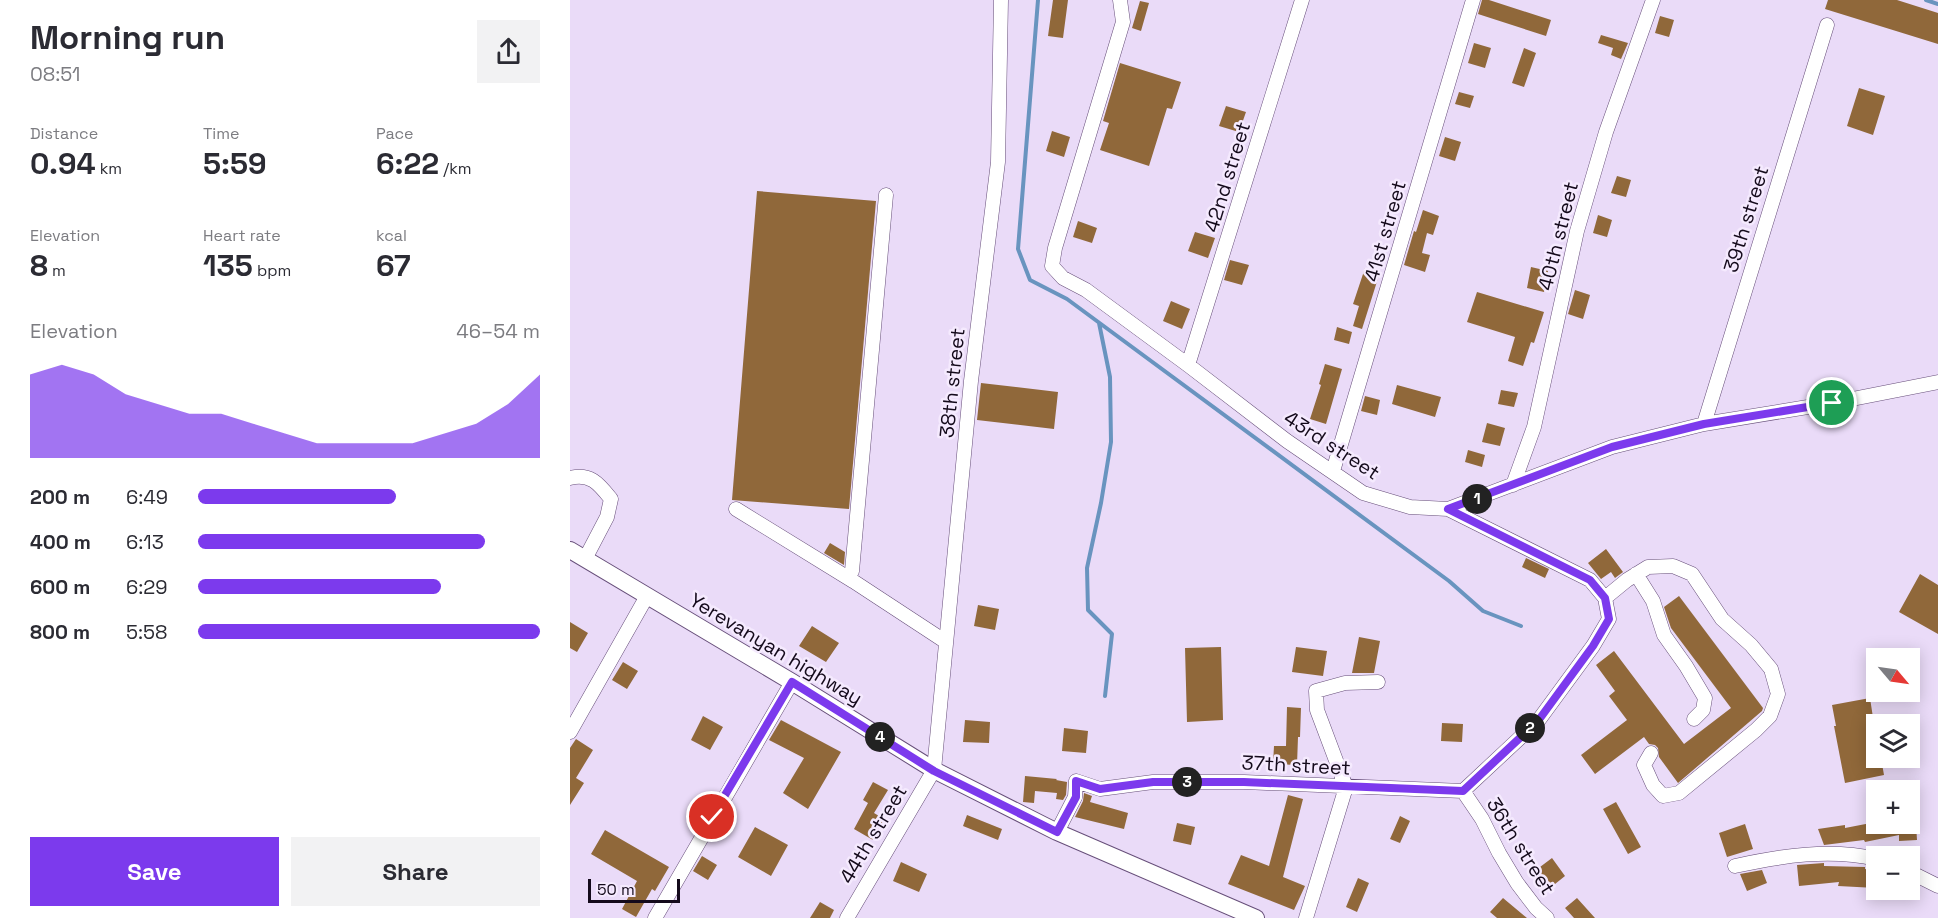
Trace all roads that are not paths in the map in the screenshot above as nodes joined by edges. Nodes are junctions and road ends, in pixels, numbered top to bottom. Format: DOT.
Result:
graph roads {
  1 [pos="1001,0"];
  2 [pos="1120,0"];
  3 [pos="1302,0"];
  4 [pos="1473,0"];
  5 [pos="1653,0"];
  6 [pos="1827,25"];
  7 [pos="886,195"];
  8 [pos="1188,364"];
  9 [pos="1938,382"];
  10 [pos="1704,424"];
  11 [pos="1333,471"];
  12 [pos="570,478"];
  13 [pos="1513,485"];
  14 [pos="736,509"];
  15 [pos="1448,509"];
  16 [pos="570,550"];
  17 [pos="585,559"];
  18 [pos="1636,574"];
  19 [pos="847,578"];
  20 [pos="647,596"];
  21 [pos="1605,598"];
  22 [pos="946,642"];
  23 [pos="792,682"];
  24 [pos="1378,682"];
  25 [pos="1694,719"];
  26 [pos="570,732"];
  27 [pos="1651,753"];
  28 [pos="934,771"];
  29 [pos="1346,787"];
  30 [pos="1463,791"];
  31 [pos="1057,832"];
  32 [pos="1866,856"];
  33 [pos="1735,866"];
  34 [pos="1920,877"];
  35 [pos="1938,886"];
  36 [pos="1228,912"];
  37 [pos="655,918"];
  38 [pos="847,918"];
  39 [pos="1256,918"];
  40 [pos="1306,918"];
  41 [pos="1547,918"];
  1 -- 22 [label="street, 38th street"];
  2 -- 8 [label="street, 43rd street"];
  3 -- 8 [label="street, 42nd street"];
  4 -- 11 [label="street, 41st street"];
  5 -- 13 [label="street, 40th street"];
  6 -- 10 [label="street, 39th street"];
  7 -- 19 [label="street"];
  8 -- 11 [label="street, 43rd street"];
  9 -- 10 [label="street, 43rd street"];
  10 -- 13 [label="street, 43rd street"];
  11 -- 15 [label="street, 43rd street"];
  12 -- 17 [label="street"];
  13 -- 15 [label="street, 43rd street"];
  14 -- 19 [label="street"];
  15 -- 21 [label="street"];
  16 -- 17 [label="main road, Yerevanyan highway"];
  17 -- 20 [label="main road, Yerevanyan highway"];
  18 -- 21 [label="street"];
  18 -- 25 [label="street"];
  18 -- 27 [label="street"];
  19 -- 22 [label="street"];
  20 -- 23 [label="main road, Yerevanyan highway"];
  20 -- 26 [label="street"];
  21 -- 30 [label="street, 36th street"];
  22 -- 28 [label="street, 38th street"];
  23 -- 28 [label="main road, Yerevanyan highway"];
  23 -- 37 [label="street"];
  24 -- 29 [label="street"];
  28 -- 31 [label="main road, Yerevanyan highway"];
  28 -- 38 [label="street, 44th street"];
  29 -- 30 [label="street, 37th street"];
  29 -- 31 [label="street, 37th street"];
  29 -- 40 [label="street"];
  30 -- 41 [label="street, 36th street"];
  31 -- 36 [label="main road, Yerevanyan highway"];
  32 -- 33 [label="street"];
  34 -- 35 [label="street"];
  36 -- 39 [label="main road, Yerevanyan highway"];
}
